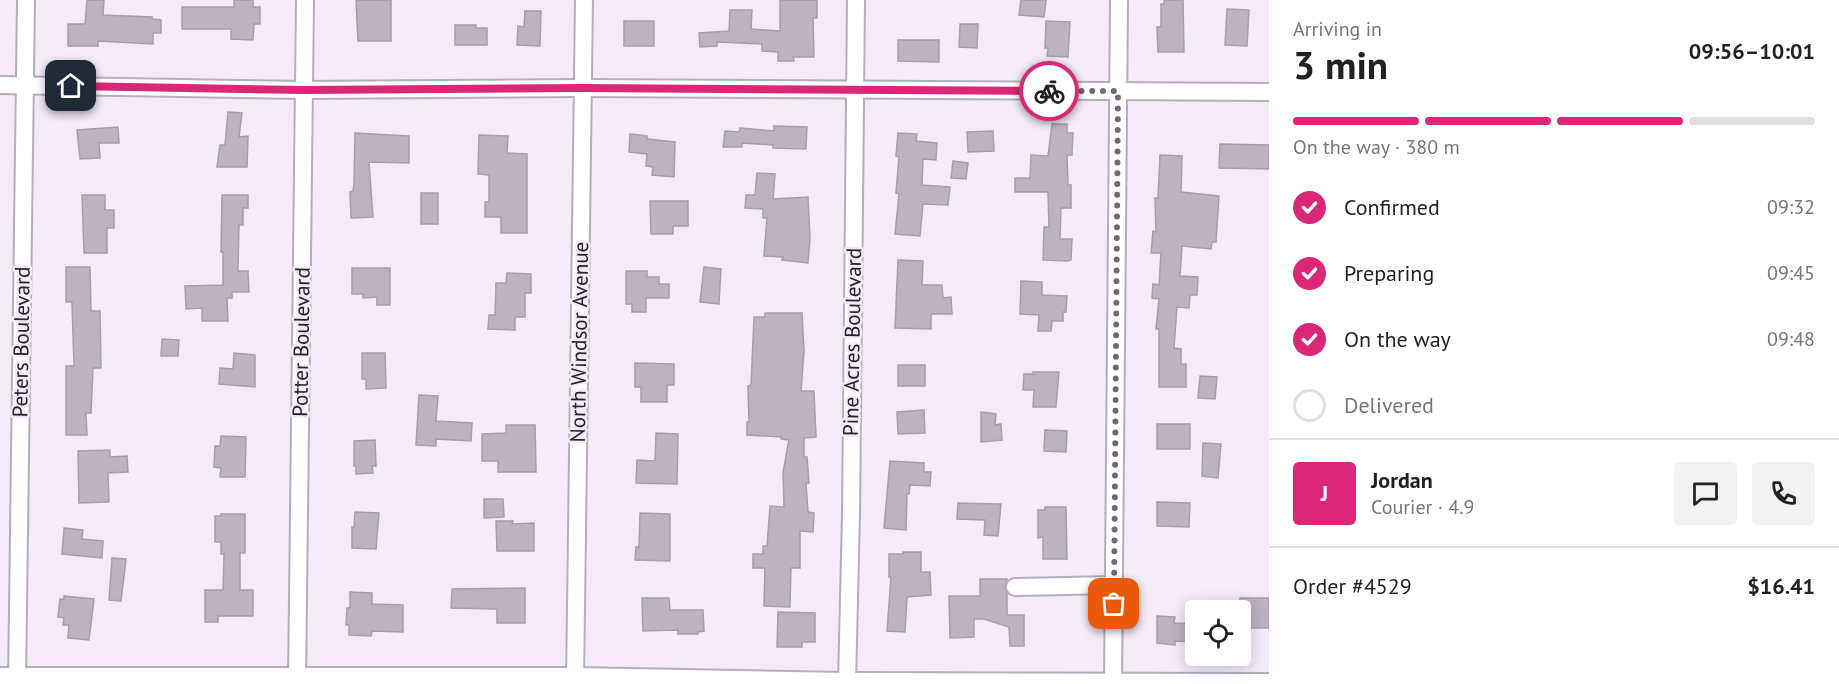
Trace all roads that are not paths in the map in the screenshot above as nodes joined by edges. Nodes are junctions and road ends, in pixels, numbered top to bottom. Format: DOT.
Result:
graph roads {
  1 [pos="26,0"];
  2 [pos="305,0"];
  3 [pos="584,0"];
  4 [pos="856,0"];
  5 [pos="1119,0"];
  6 [pos="0,85"];
  7 [pos="25,85"];
  8 [pos="582,88"];
  9 [pos="304,90"];
  10 [pos="855,91"];
  11 [pos="1118,91"];
  12 [pos="1269,92"];
  13 [pos="1114,585"];
  14 [pos="1015,587"];
  15 [pos="11,679"];
  16 [pos="297,680"];
  17 [pos="575,680"];
  18 [pos="1269,682"];
  19 [pos="847,683"];
  20 [pos="1113,683"];
  1 -- 7 [label="street, Peters Boulevard"];
  2 -- 9 [label="street, Potter Boulevard"];
  3 -- 8 [label="street, North Windsor Avenue"];
  4 -- 10 [label="street, Pine Acres Boulevard"];
  5 -- 11 [label="street"];
  6 -- 7 [label="street"];
  7 -- 9 [label="street"];
  7 -- 15 [label="street, Peters Boulevard"];
  8 -- 9 [label="street"];
  8 -- 10 [label="street"];
  8 -- 17 [label="street, North Windsor Avenue"];
  9 -- 16 [label="street, Potter Boulevard"];
  10 -- 11 [label="street"];
  10 -- 19 [label="street, Pine Acres Boulevard"];
  11 -- 12 [label="street"];
  11 -- 13 [label="street"];
  13 -- 14 [label="street"];
  13 -- 20 [label="street"];
  15 -- 16 [label="street"];
  16 -- 17 [label="street"];
  17 -- 19 [label="street"];
  18 -- 20 [label="street"];
  19 -- 20 [label="street"];
}
